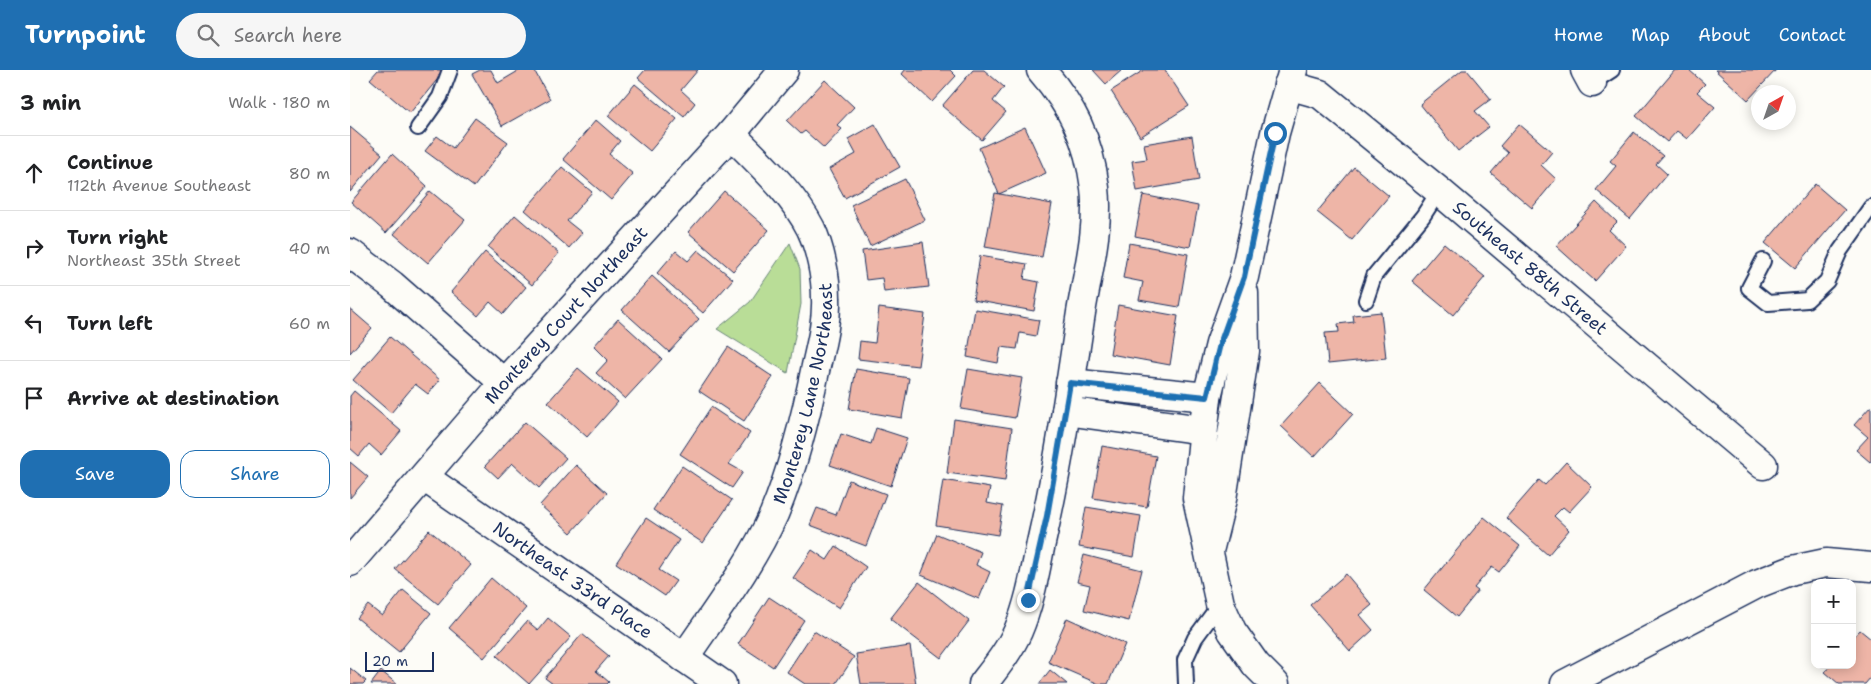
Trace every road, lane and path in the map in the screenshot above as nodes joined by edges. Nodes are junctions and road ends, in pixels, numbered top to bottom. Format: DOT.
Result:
graph roads {
  1 [pos="450,70"];
  2 [pos="784,70"];
  3 [pos="1041,70"];
  4 [pos="1284,75"];
  5 [pos="418,128"];
  6 [pos="731,134"];
  7 [pos="1439,191"];
  8 [pos="1871,206"];
  9 [pos="350,253"];
  10 [pos="1763,261"];
  11 [pos="1244,277"];
  12 [pos="1366,300"];
  13 [pos="504,383"];
  14 [pos="1070,383"];
  15 [pos="1207,397"];
  16 [pos="1066,411"];
  17 [pos="1203,430"];
  18 [pos="1763,465"];
  19 [pos="424,477"];
  20 [pos="1208,556"];
  21 [pos="350,562"];
  22 [pos="1871,567"];
  23 [pos="1220,604"];
  24 [pos="684,658"];
  25 [pos="722,684"];
  26 [pos="982,684"];
  27 [pos="1186,684"];
  28 [pos="1275,684"];
  29 [pos="1565,684"];
  1 -- 5 [label="lane"];
  2 -- 6 [label="street, Monterey Court Northeast"];
  3 -- 14 [label="street"];
  4 -- 7 [label="street, Southeast 88th Street"];
  4 -- 11 [label="street"];
  6 -- 13 [label="street, Monterey Court Northeast"];
  6 -- 24 [label="street, Monterey Lane Northeast"];
  7 -- 12 [label="lane"];
  7 -- 18 [label="street, Southeast 88th Street"];
  8 -- 10 [label="lane"];
  9 -- 13 [label="street"];
  11 -- 15 [label="street"];
  11 -- 20 [label="street"];
  13 -- 19 [label="street, Monterey Court Northeast"];
  14 -- 15 [label="street"];
  14 -- 16 [label="street"];
  15 -- 17 [label="street"];
  16 -- 17 [label="street"];
  16 -- 26 [label="street"];
  17 -- 20 [label="street"];
  19 -- 21 [label="street, Monterey Court Northeast"];
  19 -- 24 [label="street, Northeast 33rd Place"];
  20 -- 23 [label="street"];
  22 -- 29 [label="street"];
  23 -- 27 [label="lane"];
  23 -- 28 [label="street"];
  24 -- 25 [label="street, Northeast 33rd Place"];
}
